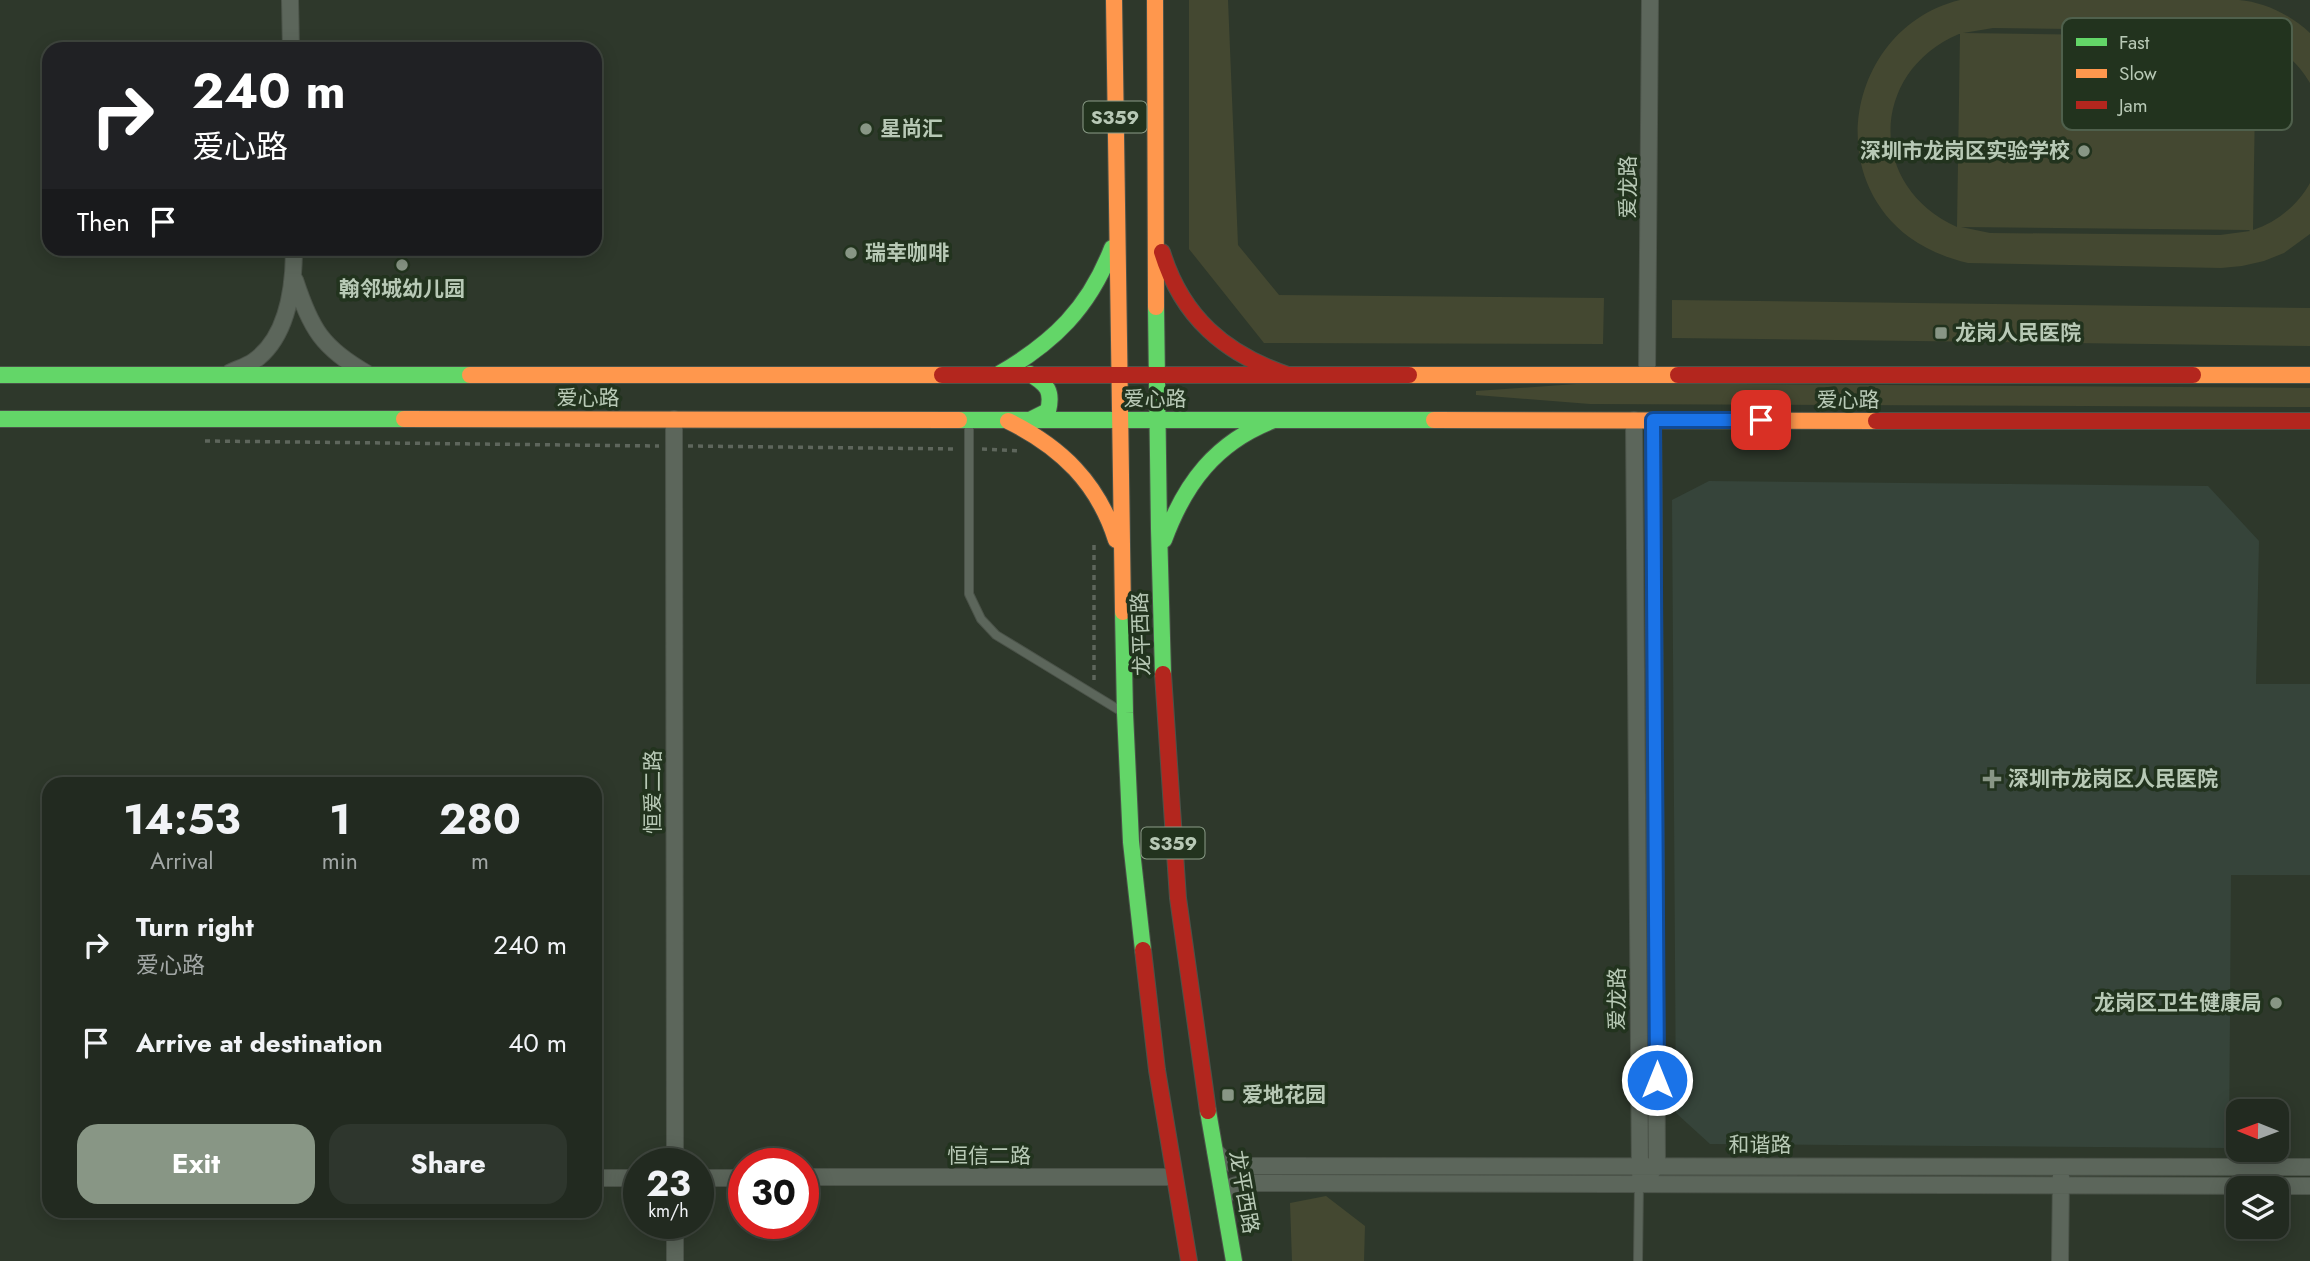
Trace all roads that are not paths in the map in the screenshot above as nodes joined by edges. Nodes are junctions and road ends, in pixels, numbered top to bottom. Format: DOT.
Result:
graph roads {
  1 [pos="290,0"];
  2 [pos="1114,0"];
  3 [pos="1155,0"];
  4 [pos="1650,0"];
  5 [pos="291,42"];
  6 [pos="1157,231"];
  7 [pos="1116,234"];
  8 [pos="294,256"];
  9 [pos="294,277"];
  10 [pos="999,374"];
  11 [pos="1030,374"];
  12 [pos="0,375"];
  13 [pos="225,375"];
  14 [pos="369,375"];
  15 [pos="1119,375"];
  16 [pos="1158,375"];
  17 [pos="1289,375"];
  18 [pos="1647,375"];
  19 [pos="2310,375"];
  20 [pos="0,419"];
  21 [pos="674,419"];
  22 [pos="1120,419"];
  23 [pos="969,420"];
  24 [pos="1030,420"];
  25 [pos="1158,420"];
  26 [pos="1274,420"];
  27 [pos="1634,420"];
  28 [pos="1653,420"];
  29 [pos="1008,421"];
  30 [pos="2310,421"];
  31 [pos="1159,554"];
  32 [pos="1123,568"];
  33 [pos="1125,713"];
  34 [pos="675,1148"];
  35 [pos="1215,1150"];
  36 [pos="1640,1166"];
  37 [pos="1657,1166"];
  38 [pos="2061,1167"];
  39 [pos="2310,1167"];
  40 [pos="819,1177"];
  41 [pos="1174,1177"];
  42 [pos="602,1178"];
  43 [pos="623,1178"];
  44 [pos="1639,1184"];
  45 [pos="2061,1185"];
  46 [pos="2310,1186"];
  47 [pos="1224,1198"];
  48 [pos="675,1239"];
  49 [pos="675,1261"];
  50 [pos="1189,1261"];
  51 [pos="1234,1261"];
  52 [pos="1638,1261"];
  53 [pos="2060,1261"];
  1 -- 5 [label="street"];
  2 -- 7 [label="main road, 龙平西路 / S359"];
  3 -- 6 [label="main road, 龙平西路 / S359"];
  4 -- 18 [label="street, 爱龙路"];
  6 -- 16 [label="main road, 龙平西路 / S359"];
  6 -- 17 [label="main road"];
  7 -- 10 [label="main road"];
  7 -- 15 [label="main road, 龙平西路 / S359"];
  8 -- 9 [label="street"];
  9 -- 13 [label="street"];
  9 -- 14 [label="street"];
  10 -- 11 [label="main road, 爱心路"];
  10 -- 14 [label="main road, 爱心路"];
  11 -- 15 [label="main road, 爱心路"];
  11 -- 24 [label="main road"];
  12 -- 13 [label="main road, 爱心路"];
  13 -- 14 [label="main road, 爱心路"];
  15 -- 16 [label="main road, 爱心路"];
  15 -- 22 [label="main road, 龙平西路 / S359"];
  16 -- 17 [label="main road, 爱心路"];
  16 -- 25 [label="main road, 龙平西路 / S359"];
  17 -- 18 [label="main road, 爱心路"];
  18 -- 19 [label="main road, 爱心路"];
  20 -- 21 [label="main road, 爱心路"];
  21 -- 23 [label="main road, 爱心路"];
  21 -- 34 [label="street, 恒爱二路"];
  22 -- 24 [label="main road, 爱心路"];
  22 -- 25 [label="main road, 爱心路"];
  22 -- 32 [label="main road, 龙平西路 / S359"];
  23 -- 29 [label="main road, 爱心路"];
  23 -- 33 [label="lane"];
  24 -- 29 [label="main road, 爱心路"];
  25 -- 26 [label="main road, 爱心路"];
  25 -- 31 [label="main road, 龙平西路 / S359"];
  26 -- 27 [label="main road, 爱心路"];
  26 -- 31 [label="main road"];
  27 -- 28 [label="main road, 爱心路"];
  27 -- 36 [label="street, 爱龙路"];
  28 -- 30 [label="main road, 爱心路"];
  28 -- 37 [label="street, 爱龙路"];
  29 -- 32 [label="main road"];
  31 -- 35 [label="main road, 龙平西路 / S359"];
  32 -- 33 [label="main road, 龙平西路 / S359"];
  33 -- 41 [label="main road, 龙平西路 / S359"];
  35 -- 36 [label="street, 和谐路"];
  35 -- 47 [label="main road, 龙平西路 / S359"];
  36 -- 37 [label="street, 和谐路"];
  36 -- 44 [label="street, 爱龙路"];
  37 -- 38 [label="street, 和谐路"];
  37 -- 44 [label="street"];
  38 -- 39 [label="street, 和谐路"];
  38 -- 45 [label="street"];
  40 -- 41 [label="street, 恒信二路"];
  41 -- 50 [label="main road, 龙平西路 / S359"];
  42 -- 43 [label="street"];
  44 -- 45 [label="street, 和谐路"];
  44 -- 47 [label="street, 和谐路"];
  44 -- 52 [label="lane"];
  45 -- 46 [label="street, 和谐路"];
  45 -- 53 [label="street"];
  47 -- 51 [label="main road, 龙平西路 / S359"];
  48 -- 49 [label="street"];
}
